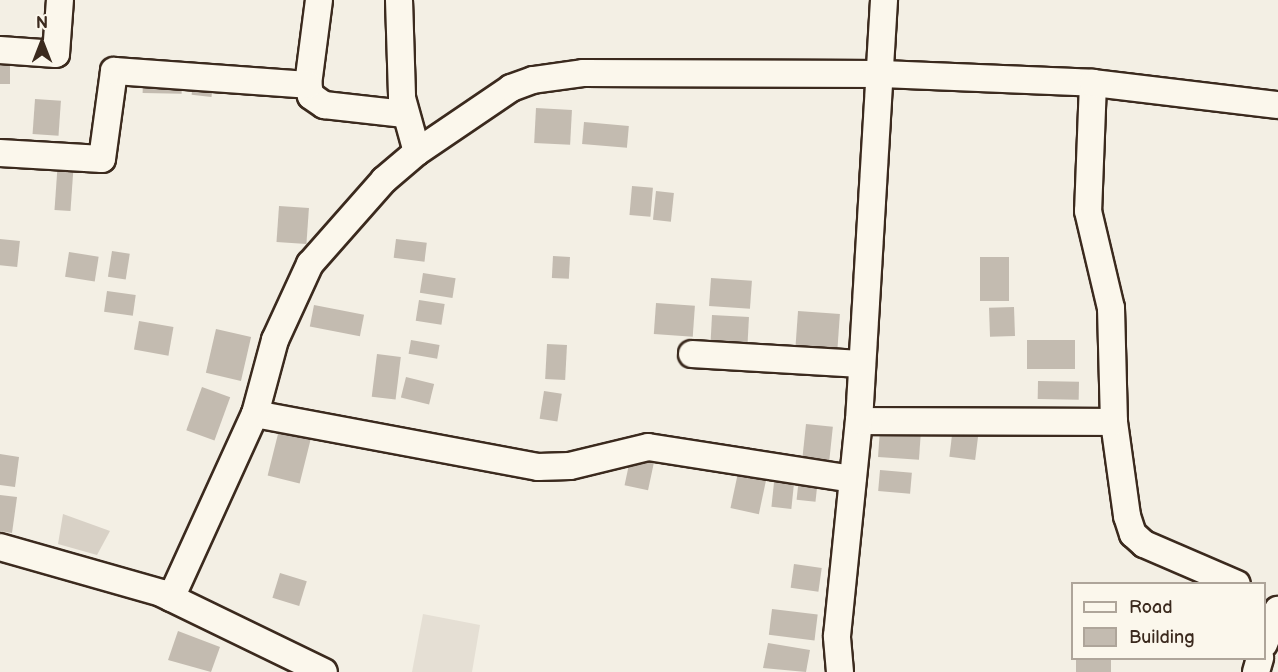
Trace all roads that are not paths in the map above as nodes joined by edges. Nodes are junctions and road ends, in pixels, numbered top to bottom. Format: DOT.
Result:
graph roads {
  1 [pos="60,0"];
  2 [pos="319,0"];
  3 [pos="399,0"];
  4 [pos="884,0"];
  5 [pos="0,50"];
  6 [pos="882,74"];
  7 [pos="1093,84"];
  8 [pos="308,85"];
  9 [pos="1278,105"];
  10 [pos="404,114"];
  11 [pos="417,152"];
  12 [pos="0,153"];
  13 [pos="692,354"];
  14 [pos="861,364"];
  15 [pos="255,414"];
  16 [pos="859,421"];
  17 [pos="1114,422"];
  18 [pos="853,478"];
  19 [pos="0,547"];
  20 [pos="1232,582"];
  21 [pos="171,597"];
  22 [pos="1278,610"];
  23 [pos="1266,639"];
  24 [pos="322,672"];
  25 [pos="840,672"];
  1 -- 5 [label="street"];
  2 -- 8 [label="street"];
  3 -- 10 [label="street"];
  4 -- 6 [label="street"];
  6 -- 7 [label="street"];
  6 -- 11 [label="street"];
  6 -- 14 [label="street"];
  7 -- 9 [label="street"];
  7 -- 17 [label="street"];
  8 -- 10 [label="street"];
  8 -- 12 [label="street"];
  10 -- 11 [label="street"];
  11 -- 15 [label="street"];
  13 -- 14 [label="street"];
  14 -- 16 [label="street"];
  15 -- 18 [label="street"];
  15 -- 21 [label="street"];
  16 -- 17 [label="street"];
  16 -- 18 [label="street"];
  17 -- 20 [label="street"];
  18 -- 25 [label="street"];
  19 -- 21 [label="street"];
  21 -- 24 [label="street"];
  22 -- 23 [label="street"];
}
